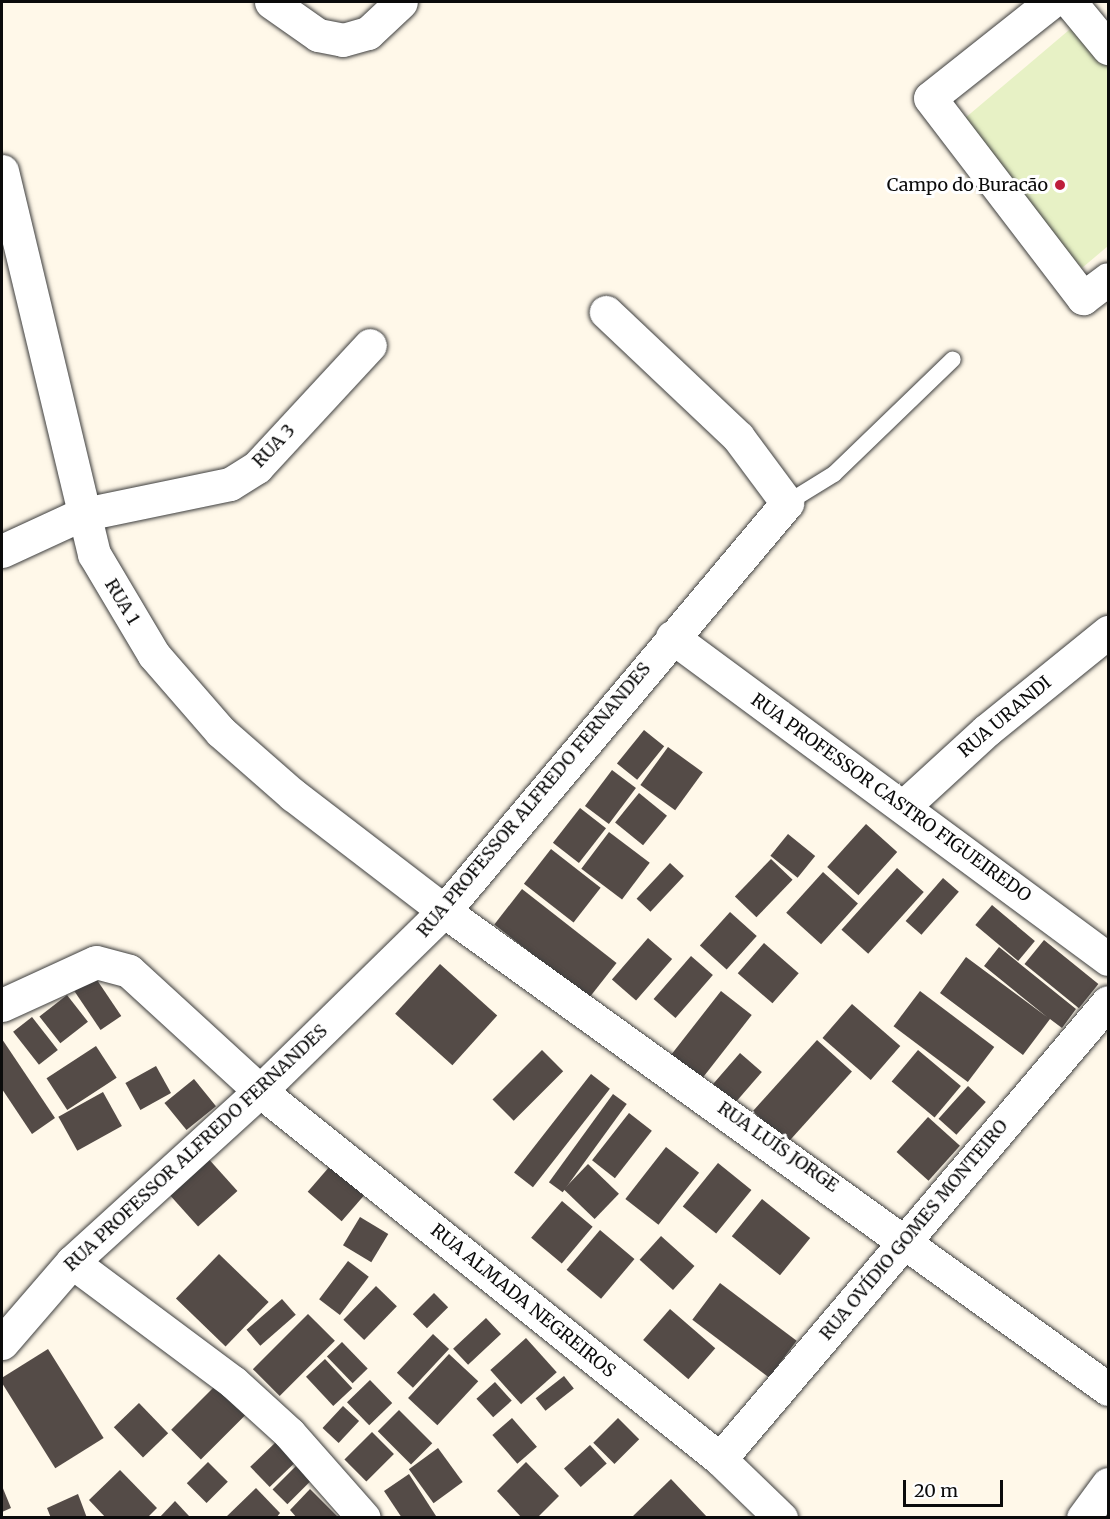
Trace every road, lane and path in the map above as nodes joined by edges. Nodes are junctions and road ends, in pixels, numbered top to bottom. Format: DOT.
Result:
graph roads {
  1 [pos="271,2"];
  2 [pos="401,2"];
  3 [pos="1051,2"];
  4 [pos="1070,2"];
  5 [pos="1108,48"];
  6 [pos="2,171"];
  7 [pos="1108,279"];
  8 [pos="606,312"];
  9 [pos="370,345"];
  10 [pos="953,359"];
  11 [pos="787,503"];
  12 [pos="80,515"];
  13 [pos="2,551"];
  14 [pos="1108,632"];
  15 [pos="672,637"];
  16 [pos="904,806"];
  17 [pos="444,911"];
  18 [pos="1108,959"];
  19 [pos="1108,1002"];
  20 [pos="2,1005"];
  21 [pos="260,1091"];
  22 [pos="907,1238"];
  23 [pos="72,1262"];
  24 [pos="2,1343"];
  25 [pos="1108,1389"];
  26 [pos="720,1459"];
  27 [pos="1108,1484"];
  28 [pos="364,1518"];
  29 [pos="782,1518"];
  30 [pos="1083,1518"];
  1 -- 2 [label="street"];
  3 -- 7 [label="street"];
  4 -- 5 [label="street"];
  6 -- 12 [label="street, RUA 1"];
  8 -- 11 [label="street"];
  9 -- 12 [label="street, RUA 3"];
  10 -- 11 [label="lane"];
  11 -- 15 [label="street, RUA PROFESSOR ALFREDO FERNANDES"];
  12 -- 13 [label="street, RUA 3"];
  12 -- 17 [label="street, RUA 1"];
  14 -- 16 [label="street, RUA URANDI"];
  15 -- 16 [label="street, RUA PROFESSOR CASTRO FIGUEIREDO"];
  15 -- 17 [label="street, RUA PROFESSOR ALFREDO FERNANDES"];
  16 -- 18 [label="street, RUA PROFESSOR CASTRO FIGUEIREDO"];
  17 -- 21 [label="street, RUA PROFESSOR ALFREDO FERNANDES"];
  17 -- 22 [label="street, RUA LUÍS JORGE"];
  19 -- 22 [label="street, RUA OVÍDIO GOMES MONTEIRO"];
  20 -- 21 [label="street, RUA ALMADA NEGREIROS"];
  21 -- 23 [label="street, RUA PROFESSOR ALFREDO FERNANDES"];
  21 -- 26 [label="street, RUA ALMADA NEGREIROS"];
  22 -- 25 [label="street, RUA LUÍS JORGE"];
  22 -- 26 [label="street, RUA OVÍDIO GOMES MONTEIRO"];
  23 -- 24 [label="street, RUA PROFESSOR ALFREDO FERNANDES"];
  23 -- 28 [label="street"];
  26 -- 29 [label="street, RUA ALMADA NEGREIROS"];
  27 -- 30 [label="street"];
}
